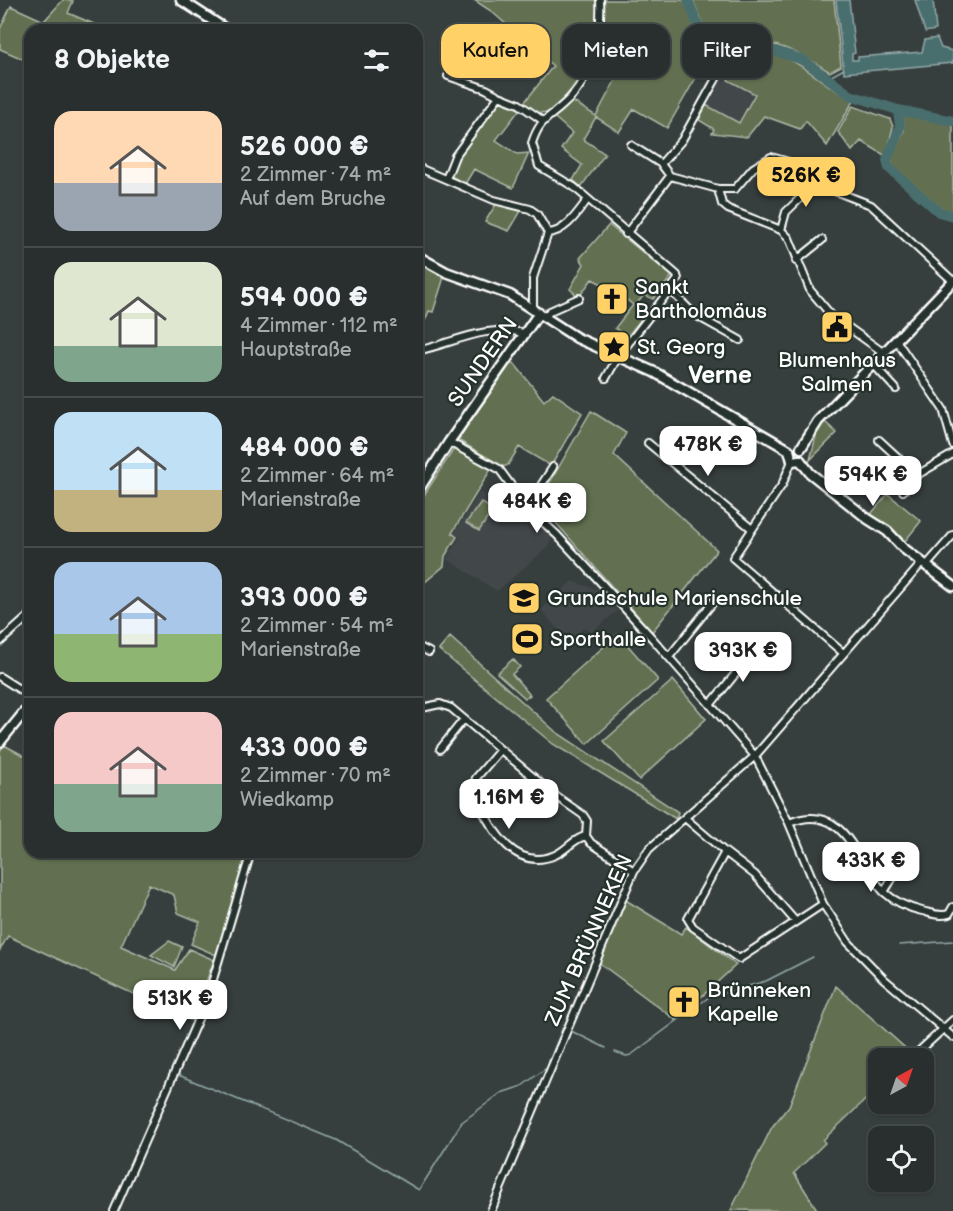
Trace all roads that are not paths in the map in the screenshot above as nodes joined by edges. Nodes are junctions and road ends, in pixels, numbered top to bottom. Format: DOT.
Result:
graph roads {
  1 [pos="181,0"];
  2 [pos="600,0"];
  3 [pos="218,24"];
  4 [pos="454,78"];
  5 [pos="716,78"];
  6 [pos="499,96"];
  7 [pos="542,120"];
  8 [pos="631,145"];
  9 [pos="661,164"];
  10 [pos="423,169"];
  11 [pos="670,176"];
  12 [pos="446,179"];
  13 [pos="819,180"];
  14 [pos="718,189"];
  15 [pos="588,199"];
  16 [pos="781,230"];
  17 [pos="548,233"];
  18 [pos="627,234"];
  19 [pos="822,240"];
  20 [pos="423,259"];
  21 [pos="796,261"];
  22 [pos="953,281"];
  23 [pos="670,290"];
  24 [pos="579,298"];
  25 [pos="539,313"];
  26 [pos="524,333"];
  27 [pos="740,340"];
  28 [pos="896,340"];
  29 [pos="423,350"];
  30 [pos="884,353"];
  31 [pos="618,357"];
  32 [pos="873,364"];
  33 [pos="606,378"];
  34 [pos="896,389"];
  35 [pos="879,440"];
  36 [pos="449,442"];
  37 [pos="648,443"];
  38 [pos="953,445"];
  39 [pos="801,448"];
  40 [pos="789,450"];
  41 [pos="953,454"];
  42 [pos="796,460"];
  43 [pos="553,467"];
  44 [pos="917,475"];
  45 [pos="423,483"];
  46 [pos="903,491"];
  47 [pos="527,507"];
  48 [pos="752,529"];
  49 [pos="953,535"];
  50 [pos="924,565"];
  51 [pos="953,586"];
  52 [pos="714,601"];
  53 [pos="24,620"];
  54 [pos="0,642"];
  55 [pos="758,646"];
  56 [pos="423,649"];
  57 [pos="429,652"];
  58 [pos="842,652"];
  59 [pos="669,657"];
  60 [pos="0,677"];
  61 [pos="24,692"];
  62 [pos="710,705"];
  63 [pos="423,708"];
  64 [pos="24,712"];
  65 [pos="464,719"];
  66 [pos="0,742"];
  67 [pos="440,749"];
  68 [pos="500,750"];
  69 [pos="755,756"];
  70 [pos="685,818"];
  71 [pos="789,823"];
  72 [pos="586,836"];
  73 [pos="725,852"];
  74 [pos="249,858"];
  75 [pos="902,863"];
  76 [pos="634,871"];
  77 [pos="884,892"];
  78 [pos="823,904"];
  79 [pos="953,907"];
  80 [pos="795,921"];
  81 [pos="953,1020"];
  82 [pos="943,1030"];
  83 [pos="953,1037"];
  84 [pos="923,1048"];
  85 [pos="114,1211"];
  86 [pos="491,1211"];
  1 -- 3 [label="main road"];
  2 -- 7 [label="street"];
  4 -- 6 [label="street"];
  5 -- 9 [label="street"];
  6 -- 7 [label="street"];
  6 -- 12 [label="street"];
  7 -- 15 [label="street"];
  8 -- 9 [label="street"];
  9 -- 11 [label="street"];
  10 -- 12 [label="street"];
  11 -- 14 [label="street"];
  11 -- 18 [label="street"];
  12 -- 17 [label="street"];
  13 -- 14 [label="street"];
  13 -- 16 [label="street"];
  13 -- 22 [label="street"];
  14 -- 16 [label="street"];
  15 -- 17 [label="street"];
  15 -- 18 [label="street"];
  16 -- 21 [label="street"];
  17 -- 25 [label="street"];
  18 -- 23 [label="street"];
  19 -- 21 [label="street"];
  20 -- 25 [label="main road"];
  21 -- 30 [label="street"];
  22 -- 28 [label="main road"];
  23 -- 27 [label="street"];
  23 -- 31 [label="street"];
  24 -- 25 [label="street"];
  25 -- 26 [label="main road, SUNDERN"];
  25 -- 31 [label="main road"];
  26 -- 29 [label="street"];
  26 -- 36 [label="main road, SUNDERN"];
  28 -- 30 [label="main road"];
  28 -- 38 [label="street"];
  30 -- 32 [label="main road"];
  31 -- 33 [label="street"];
  31 -- 40 [label="main road"];
  32 -- 34 [label="street"];
  32 -- 39 [label="main road"];
  35 -- 44 [label="street"];
  36 -- 45 [label="main road, SUNDERN"];
  36 -- 47 [label="street"];
  37 -- 48 [label="street"];
  39 -- 40 [label="main road"];
  39 -- 42 [label="main road"];
  40 -- 42 [label="main road"];
  41 -- 44 [label="street"];
  42 -- 48 [label="street"];
  42 -- 50 [label="main road"];
  43 -- 47 [label="street"];
  44 -- 46 [label="street"];
  47 -- 59 [label="street"];
  48 -- 58 [label="street"];
  49 -- 50 [label="street, ZUM BRÜNNEKEN"];
  50 -- 51 [label="main road"];
  50 -- 58 [label="street, ZUM BRÜNNEKEN"];
  52 -- 59 [label="street"];
  53 -- 54 [label="street"];
  55 -- 62 [label="street"];
  56 -- 57 [label="street"];
  58 -- 69 [label="street, ZUM BRÜNNEKEN"];
  59 -- 62 [label="street"];
  60 -- 61 [label="street"];
  62 -- 69 [label="street"];
  63 -- 65 [label="street"];
  64 -- 66 [label="main road"];
  65 -- 67 [label="street"];
  65 -- 68 [label="street"];
  68 -- 72 [label="street"];
  68 -- 72 [label="street"];
  69 -- 70 [label="street, ZUM BRÜNNEKEN"];
  69 -- 71 [label="street"];
  70 -- 73 [label="street"];
  70 -- 76 [label="street, ZUM BRÜNNEKEN"];
  71 -- 77 [label="street"];
  71 -- 78 [label="street"];
  72 -- 76 [label="street"];
  73 -- 80 [label="street"];
  73 -- 80 [label="street"];
  74 -- 85 [label="street"];
  75 -- 77 [label="street"];
  76 -- 86 [label="street, ZUM BRÜNNEKEN"];
  77 -- 79 [label="street"];
  78 -- 80 [label="street"];
  78 -- 82 [label="street"];
  81 -- 82 [label="street"];
  82 -- 83 [label="street"];
  82 -- 84 [label="street"];
}
